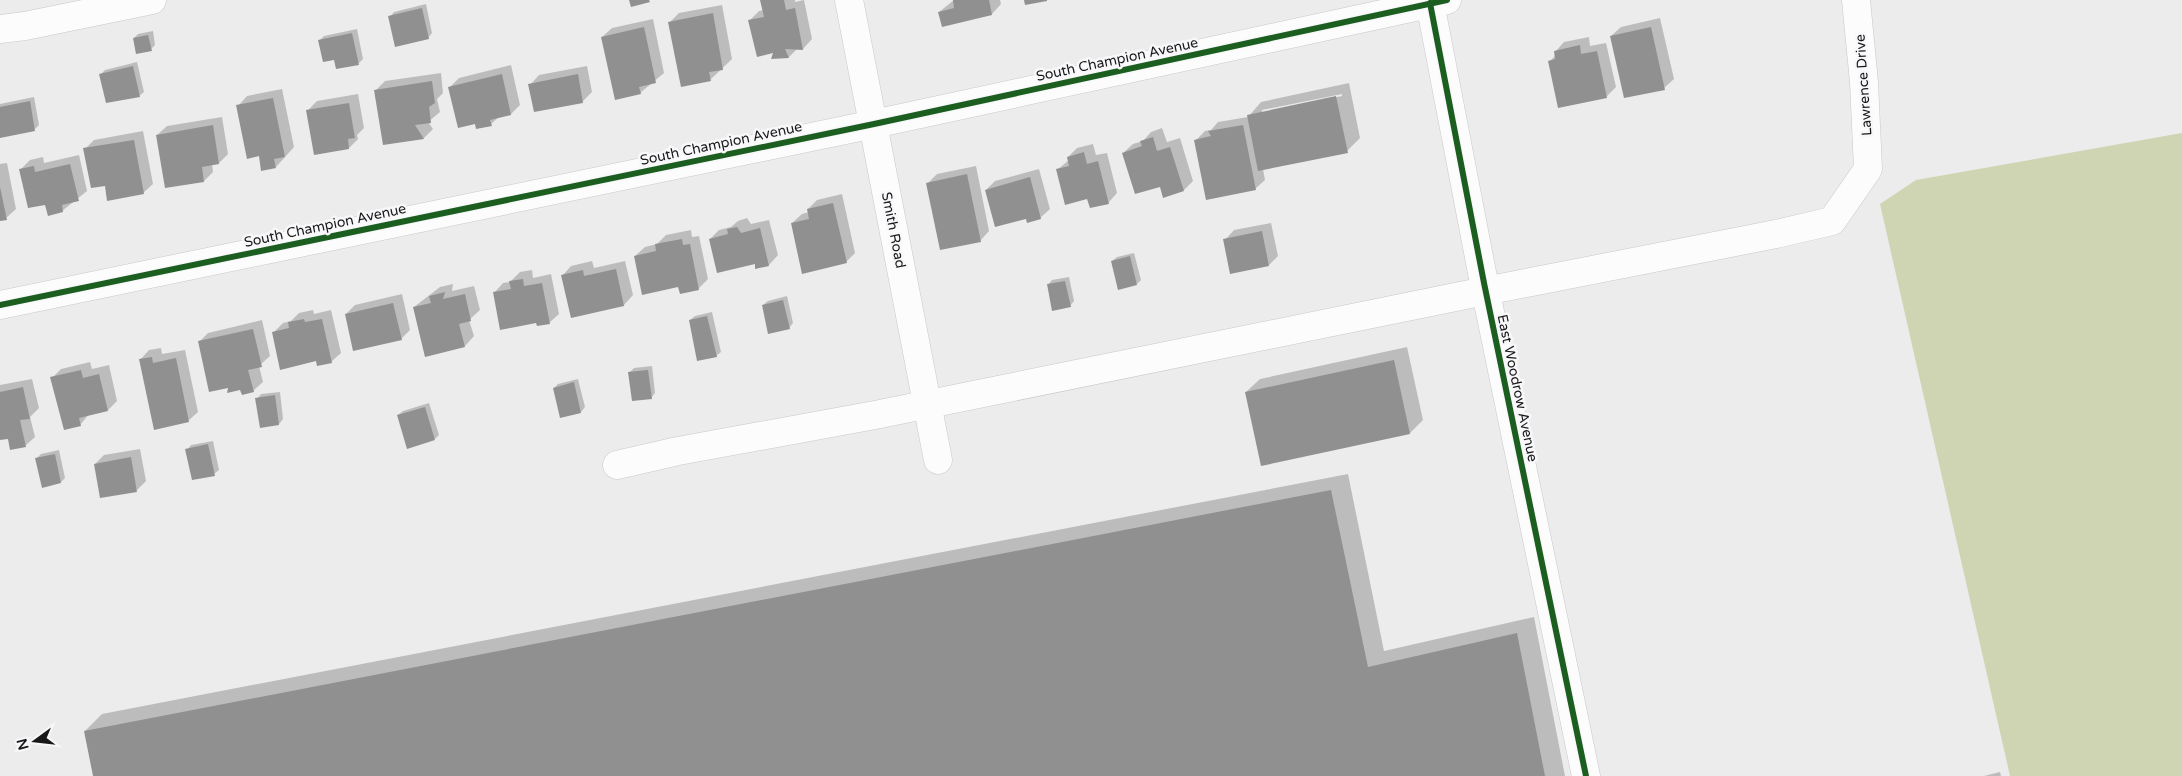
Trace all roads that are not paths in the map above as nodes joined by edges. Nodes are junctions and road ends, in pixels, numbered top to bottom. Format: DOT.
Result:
graph roads {
  1 [pos="152,0"];
  2 [pos="849,0"];
  3 [pos="1856,0"];
  4 [pos="1438,2"];
  5 [pos="0,29"];
  6 [pos="874,124"];
  7 [pos="1485,291"];
  8 [pos="0,305"];
  9 [pos="927,405"];
  10 [pos="938,460"];
  11 [pos="617,465"];
  12 [pos="1586,776"];
  1 -- 5 [label="street"];
  2 -- 6 [label="street, Smith Road"];
  3 -- 7 [label="street, Lawrence Drive"];
  4 -- 6 [label="street, South Champion Avenue"];
  4 -- 7 [label="street, East Woodrow Avenue"];
  6 -- 8 [label="street, South Champion Avenue"];
  6 -- 9 [label="street, Smith Road"];
  7 -- 9 [label="street"];
  7 -- 12 [label="street, East Woodrow Avenue"];
  9 -- 10 [label="street, Smith Road"];
  9 -- 11 [label="street"];
}
